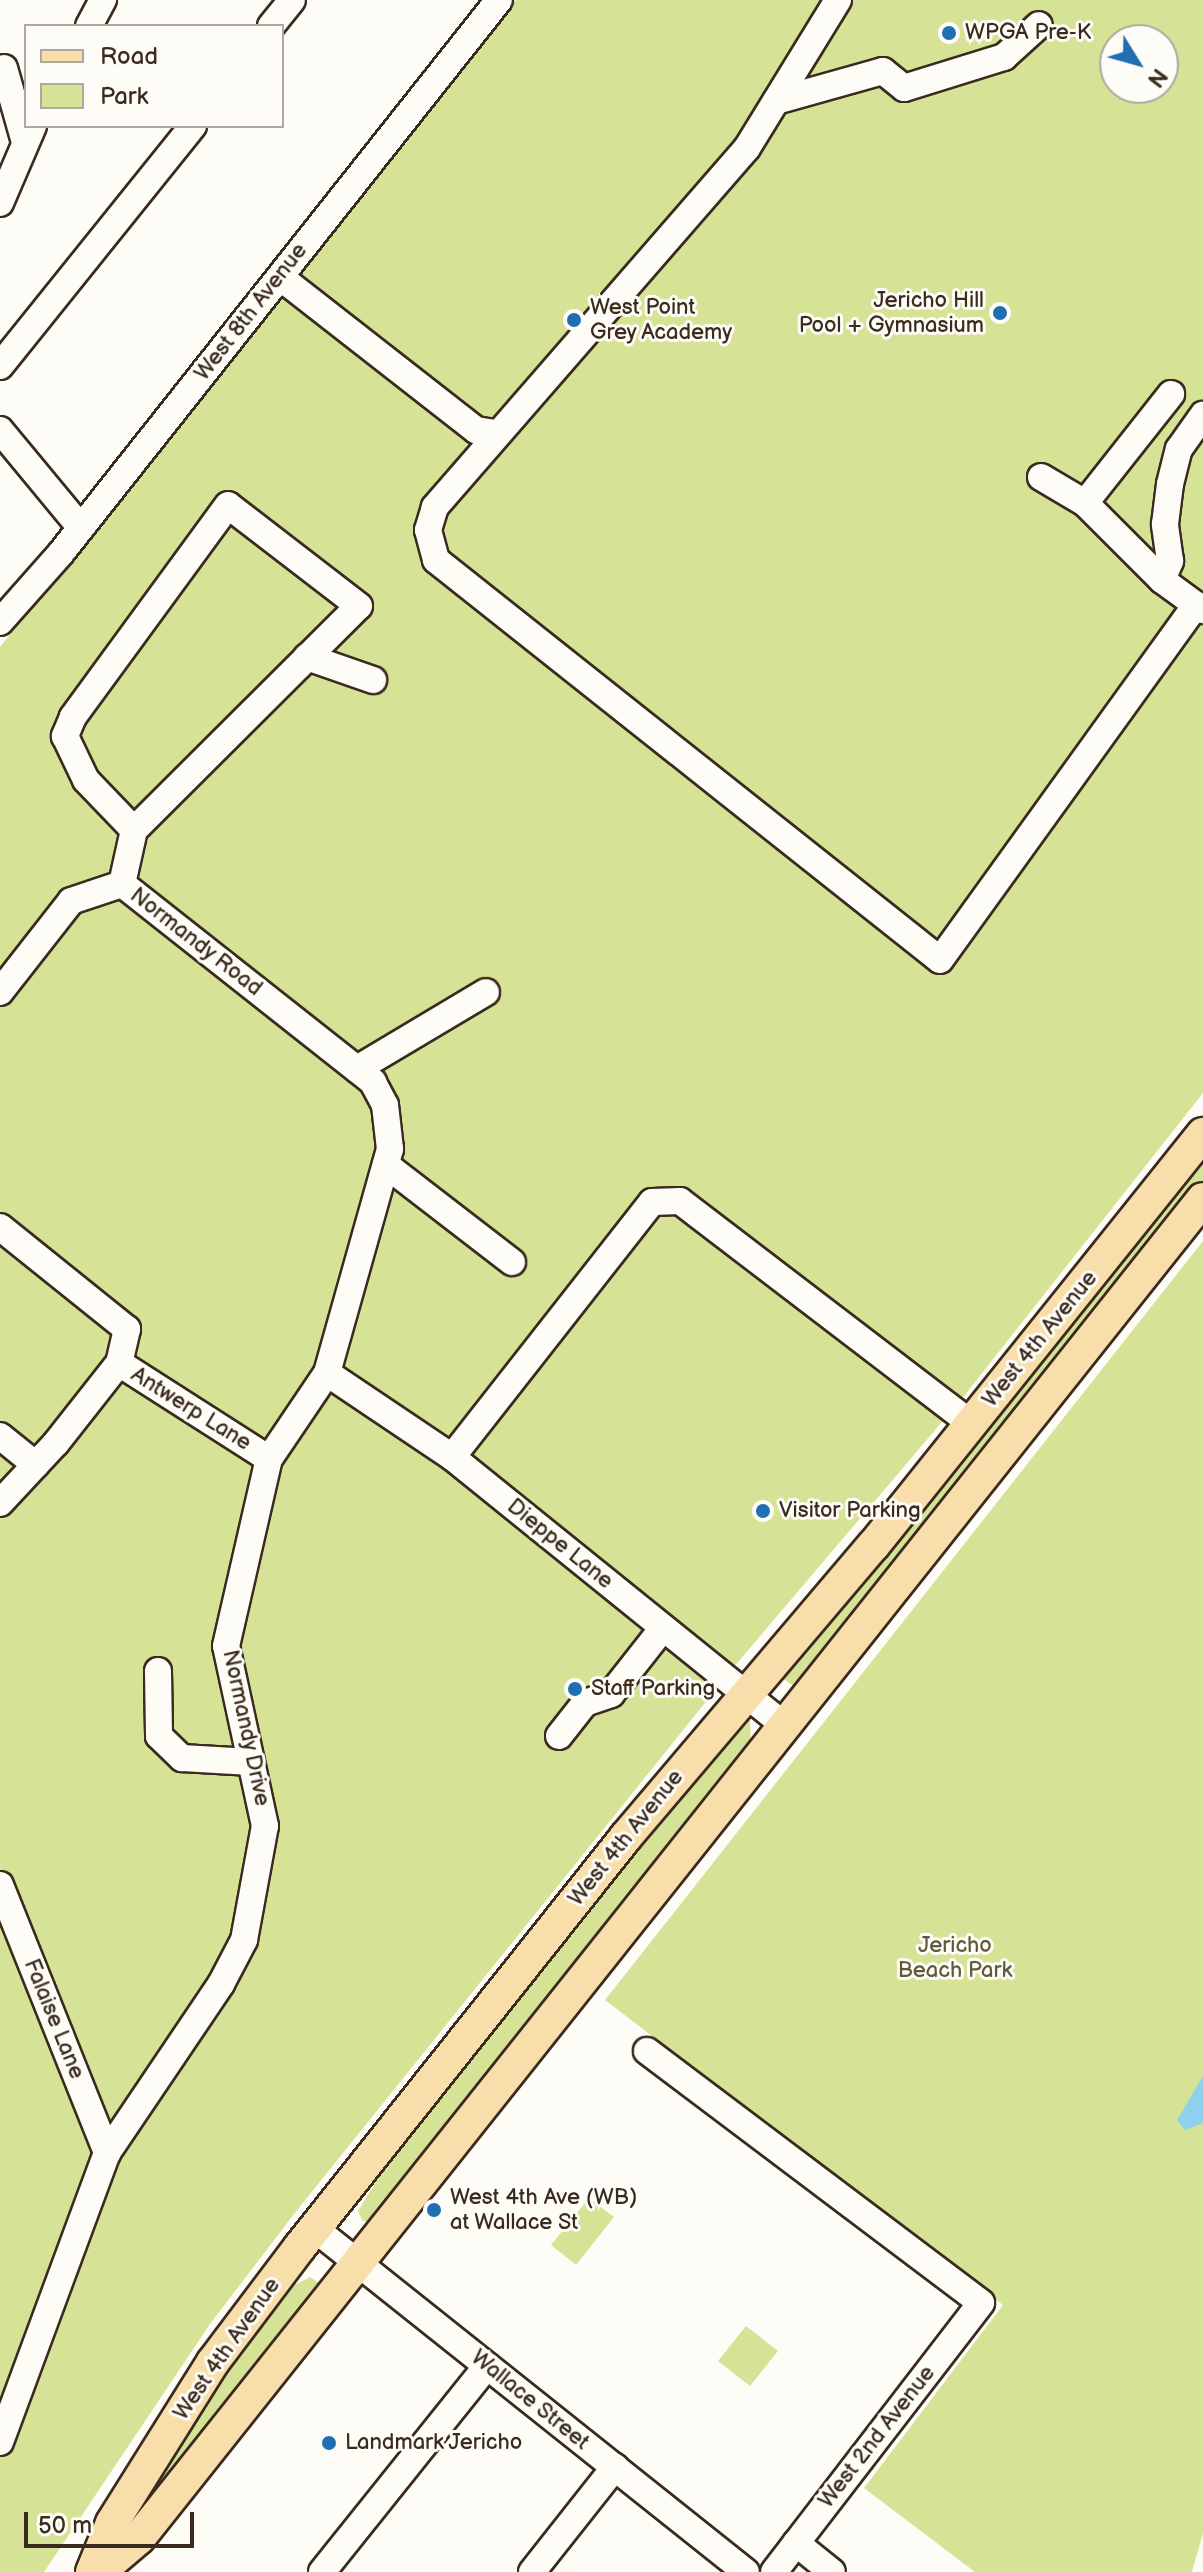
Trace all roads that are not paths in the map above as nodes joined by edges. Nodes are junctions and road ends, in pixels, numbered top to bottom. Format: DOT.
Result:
graph roads {
  1 [pos="103,0"];
  2 [pos="292,0"];
  3 [pos="499,0"];
  4 [pos="838,0"];
  5 [pos="90,24"];
  6 [pos="273,24"];
  7 [pos="1039,25"];
  8 [pos="10,68"];
  9 [pos="776,101"];
  10 [pos="24,117"];
  11 [pos="191,128"];
  12 [pos="29,134"];
  13 [pos="0,203"];
  14 [pos="280,277"];
  15 [pos="0,366"];
  16 [pos="1171,394"];
  17 [pos="1203,415"];
  18 [pos="0,430"];
  19 [pos="494,433"];
  20 [pos="1041,477"];
  21 [pos="1085,503"];
  22 [pos="81,528"];
  23 [pos="1162,580"];
  24 [pos="1200,608"];
  25 [pos="0,622"];
  26 [pos="307,657"];
  27 [pos="373,680"];
  28 [pos="134,830"];
  29 [pos="122,884"];
  30 [pos="0,992"];
  31 [pos="486,992"];
  32 [pos="365,1076"];
  33 [pos="1203,1134"];
  34 [pos="386,1165"];
  35 [pos="1203,1199"];
  36 [pos="0,1227"];
  37 [pos="512,1262"];
  38 [pos="119,1363"];
  39 [pos="327,1373"];
  40 [pos="972,1424"];
  41 [pos="0,1436"];
  42 [pos="452,1457"];
  43 [pos="269,1459"];
  44 [pos="36,1465"];
  45 [pos="0,1503"];
  46 [pos="663,1628"];
  47 [pos="158,1671"];
  48 [pos="745,1694"];
  49 [pos="785,1726"];
  50 [pos="559,1736"];
  51 [pos="251,1762"];
  52 [pos="0,1885"];
  53 [pos="647,2051"];
  54 [pos="107,2153"];
  55 [pos="314,2228"];
  56 [pos="358,2263"];
  57 [pos="487,2366"];
  58 [pos="8,2408"];
  59 [pos="0,2442"];
  60 [pos="615,2467"];
  61 [pos="796,2543"];
  62 [pos="92,2572"];
  63 [pos="99,2572"];
  64 [pos="322,2572"];
  65 [pos="532,2572"];
  66 [pos="746,2572"];
  67 [pos="774,2572"];
  68 [pos="832,2572"];
  1 -- 5 [label="street"];
  2 -- 6 [label="street"];
  3 -- 14 [label="street, West 8th Avenue"];
  4 -- 9 [label="street"];
  7 -- 9 [label="street"];
  8 -- 10 [label="street"];
  9 -- 19 [label="street"];
  11 -- 15 [label="street"];
  12 -- 13 [label="street"];
  14 -- 19 [label="street"];
  14 -- 22 [label="street, West 8th Avenue"];
  16 -- 21 [label="street"];
  17 -- 23 [label="street"];
  18 -- 22 [label="street"];
  19 -- 24 [label="street"];
  20 -- 21 [label="street"];
  21 -- 23 [label="street"];
  22 -- 25 [label="street, West 8th Avenue"];
  23 -- 24 [label="street"];
  26 -- 27 [label="street"];
  26 -- 28 [label="street"];
  26 -- 28 [label="street"];
  28 -- 29 [label="street, Normandy Road"];
  29 -- 30 [label="street"];
  29 -- 32 [label="street, Normandy Road"];
  31 -- 32 [label="street"];
  32 -- 34 [label="street, Normandy Drive"];
  33 -- 40 [label="main road, West 4th Avenue"];
  34 -- 37 [label="street"];
  34 -- 39 [label="street, Normandy Drive"];
  35 -- 49 [label="main road, West 4th Avenue"];
  36 -- 38 [label="street, Antwerp Lane"];
  38 -- 43 [label="street, Antwerp Lane"];
  38 -- 44 [label="street"];
  39 -- 42 [label="street, Dieppe Lane"];
  39 -- 43 [label="street, Normandy Drive"];
  40 -- 42 [label="street"];
  40 -- 48 [label="main road, West 4th Avenue"];
  41 -- 44 [label="street"];
  42 -- 46 [label="street, Dieppe Lane"];
  43 -- 51 [label="street, Normandy Drive"];
  44 -- 45 [label="street"];
  46 -- 48 [label="street, Dieppe Lane"];
  46 -- 50 [label="street"];
  47 -- 51 [label="street"];
  48 -- 49 [label="street, Dieppe Lane"];
  48 -- 55 [label="main road, West 4th Avenue"];
  49 -- 56 [label="main road, West 4th Avenue"];
  51 -- 54 [label="street, Normandy Drive"];
  52 -- 54 [label="street, Falaise Lane"];
  53 -- 61 [label="street, West 2nd Avenue"];
  54 -- 58 [label="street, Normandy Drive"];
  55 -- 56 [label="street, Wallace Street"];
  55 -- 62 [label="main road, West 4th Avenue"];
  56 -- 57 [label="street, Wallace Street"];
  56 -- 63 [label="main road, West 4th Avenue"];
  57 -- 60 [label="street, Wallace Street"];
  57 -- 64 [label="street"];
  58 -- 59 [label="street, Normandy Drive"];
  60 -- 65 [label="street"];
  60 -- 66 [label="street, Wallace Street"];
  61 -- 67 [label="street, West 2nd Avenue"];
  61 -- 68 [label="street"];
}
